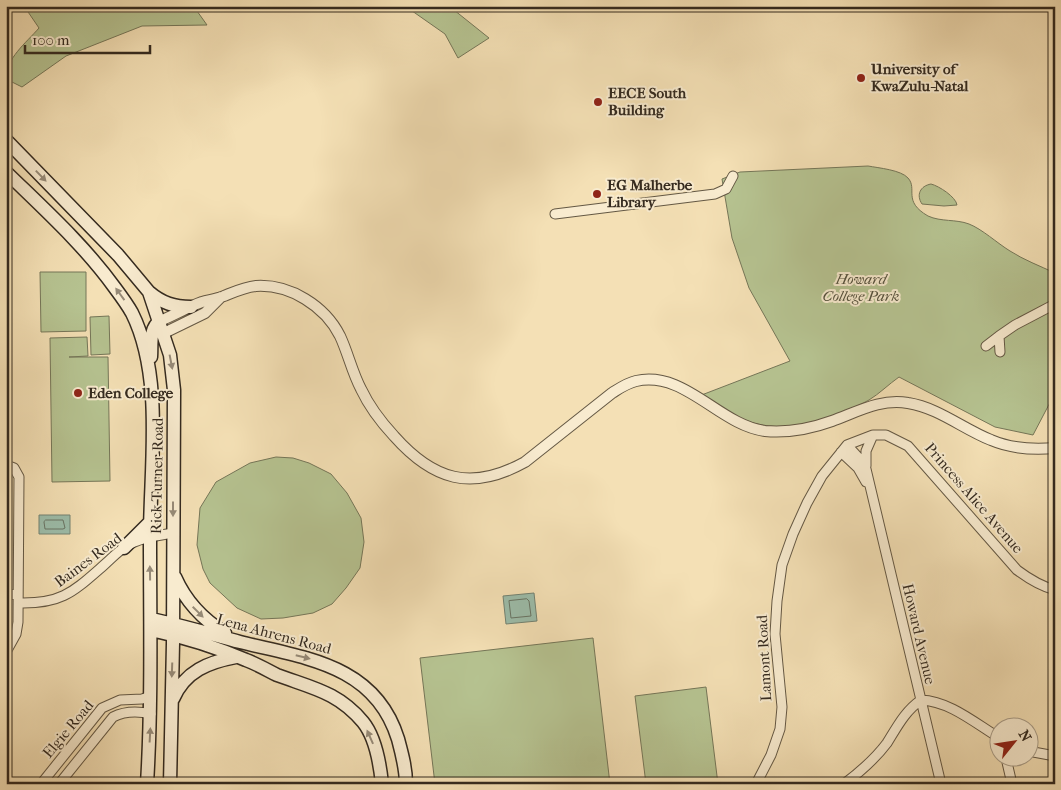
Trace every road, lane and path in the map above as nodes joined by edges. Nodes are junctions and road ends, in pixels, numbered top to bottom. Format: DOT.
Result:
graph roads {
  1 [pos="6,141"];
  2 [pos="6,172"];
  3 [pos="733,176"];
  4 [pos="555,214"];
  5 [pos="149,292"];
  6 [pos="222,297"];
  7 [pos="1055,304"];
  8 [pos="191,307"];
  9 [pos="131,311"];
  10 [pos="159,328"];
  11 [pos="1000,336"];
  12 [pos="986,346"];
  13 [pos="1000,352"];
  14 [pos="150,377"];
  15 [pos="873,435"];
  16 [pos="1055,448"];
  17 [pos="844,449"];
  18 [pos="10,466"];
  19 [pos="866,469"];
  20 [pos="871,490"];
  21 [pos="150,522"];
  22 [pos="173,533"];
  23 [pos="150,537"];
  24 [pos="124,548"];
  25 [pos="173,572"];
  26 [pos="1055,590"];
  27 [pos="6,595"];
  28 [pos="18,598"];
  29 [pos="151,625"];
  30 [pos="173,629"];
  31 [pos="238,641"];
  32 [pos="276,650"];
  33 [pos="6,652"];
  34 [pos="239,657"];
  35 [pos="269,671"];
  36 [pos="151,696"];
  37 [pos="921,700"];
  38 [pos="171,702"];
  39 [pos="151,714"];
  40 [pos="988,731"];
  41 [pos="80,735"];
  42 [pos="91,744"];
  43 [pos="1038,753"];
  44 [pos="1055,756"];
  45 [pos="1008,768"];
  46 [pos="40,784"];
  47 [pos="59,784"];
  48 [pos="147,784"];
  49 [pos="159,784"];
  50 [pos="170,784"];
  51 [pos="382,784"];
  52 [pos="406,784"];
  53 [pos="756,784"];
  54 [pos="844,784"];
  55 [pos="941,784"];
  56 [pos="1012,784"];
  1 -- 5 [label="main road, Rick Turner Road, one-way"];
  9 -- 2 [label="main road, Rick Turner Road, one-way"];
  3 -- 4 [label="street"];
  5 -- 8 [label="main road"];
  5 -- 10 [label="main road, Rick Turner Road"];
  6 -- 8 [label="street"];
  6 -- 10 [label="street"];
  6 -- 16 [label="street"];
  7 -- 11 [label="street"];
  8 -- 10 [label="street"];
  9 -- 10 [label="main road"];
  9 -- 14 [label="main road, Rick Turner Road"];
  10 -- 14 [label="main road"];
  10 -- 22 [label="main road, Rick Turner Road, one-way"];
  11 -- 12 [label="street"];
  11 -- 13 [label="street"];
  14 -- 21 [label="main road, Rick Turner Road"];
  15 -- 17 [label="street"];
  15 -- 19 [label="street, Howard Avenue"];
  15 -- 26 [label="street, Princess Alice Avenue"];
  17 -- 19 [label="street, Howard Avenue"];
  17 -- 20 [label="street, Howard Avenue"];
  17 -- 53 [label="street, Lamont Road"];
  18 -- 28 [label="street"];
  19 -- 20 [label="street, Howard Avenue"];
  20 -- 37 [label="street, Howard Avenue"];
  21 -- 23 [label="main road, Rick Turner Road"];
  21 -- 24 [label="main road"];
  22 -- 23 [label="street, Baines Road"];
  22 -- 25 [label="main road, Rick Turner Road"];
  23 -- 24 [label="street, Baines Road"];
  29 -- 23 [label="main road, Rick Turner Road, one-way"];
  24 -- 28 [label="street, Baines Road"];
  25 -- 30 [label="main road, Rick Turner Road"];
  25 -- 31 [label="main road, one-way"];
  27 -- 28 [label="street, Baines Road"];
  28 -- 33 [label="street"];
  29 -- 30 [label="main road, Lena Ahrens Road"];
  29 -- 36 [label="main road, Rick Turner Road"];
  30 -- 31 [label="main road, Lena Ahrens Road"];
  30 -- 34 [label="main road, Lena Ahrens Road"];
  30 -- 38 [label="main road, Rick Turner Road, one-way"];
  31 -- 32 [label="main road, Lena Ahrens Road"];
  32 -- 35 [label="main road"];
  32 -- 52 [label="main road, Lena Ahrens Road, one-way"];
  34 -- 35 [label="main road, Lena Ahrens Road"];
  34 -- 38 [label="main road"];
  51 -- 35 [label="main road, Lena Ahrens Road, one-way"];
  36 -- 39 [label="main road, Rick Turner Road"];
  36 -- 41 [label="street, Elgie Road"];
  37 -- 40 [label="street"];
  37 -- 54 [label="street"];
  37 -- 55 [label="street, Howard Avenue"];
  38 -- 50 [label="main road, Rick Turner Road"];
  39 -- 42 [label="street, Elgie Road"];
  48 -- 39 [label="main road, Rick Turner Road, one-way"];
  41 -- 42 [label="street"];
  41 -- 46 [label="street, Elgie Road"];
  42 -- 47 [label="street, Elgie Road"];
  43 -- 44 [label="street"];
  45 -- 56 [label="street"];
  48 -- 49 [label="street"];
}
